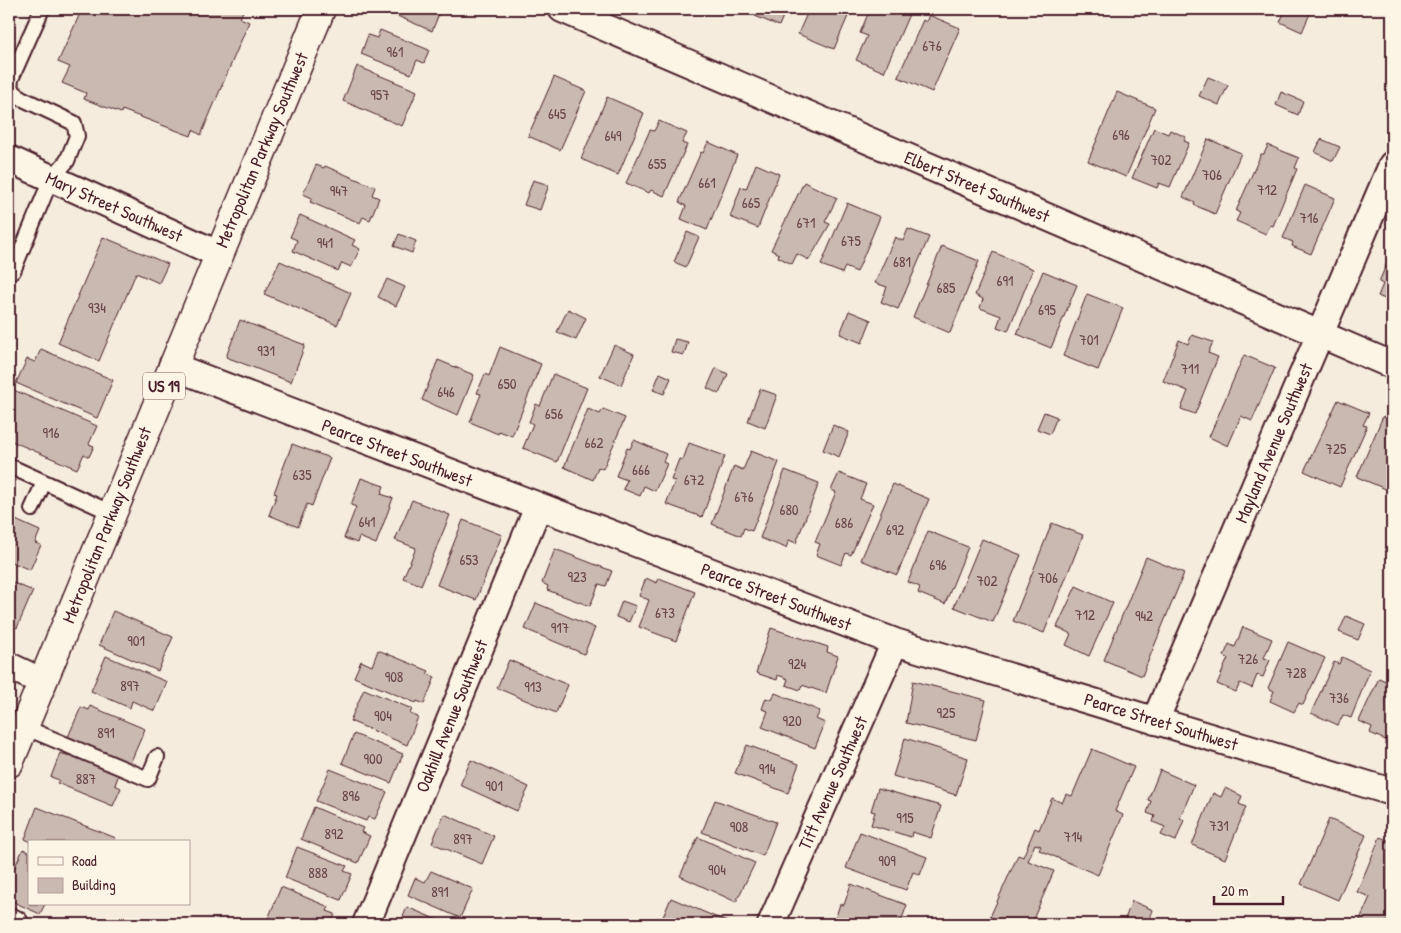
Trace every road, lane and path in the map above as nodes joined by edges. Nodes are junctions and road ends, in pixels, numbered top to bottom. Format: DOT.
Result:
graph roads {
  1 [pos="42,9"];
  2 [pos="321,9"];
  3 [pos="562,9"];
  4 [pos="9,159"];
  5 [pos="1392,165"];
  6 [pos="51,178"];
  7 [pos="218,254"];
  8 [pos="12,270"];
  9 [pos="1321,334"];
  10 [pos="1392,365"];
  11 [pos="172,366"];
  12 [pos="9,466"];
  13 [pos="44,482"];
  14 [pos="538,507"];
  15 [pos="32,509"];
  16 [pos="112,513"];
  17 [pos="895,642"];
  18 [pos="9,666"];
  19 [pos="43,682"];
  20 [pos="1155,721"];
  21 [pos="24,727"];
  22 [pos="157,757"];
  23 [pos="9,764"];
  24 [pos="1392,792"];
  25 [pos="9,921"];
  26 [pos="15,924"];
  27 [pos="366,924"];
  28 [pos="771,924"];
  1 -- 6 [label="lane"];
  2 -- 7 [label="main road, Metropolitan Parkway Southwest / US 19"];
  3 -- 9 [label="street, Elbert Street Southwest"];
  4 -- 6 [label="street, Mary Street Southwest"];
  5 -- 9 [label="street, Mayland Avenue Southwest"];
  6 -- 7 [label="street, Mary Street Southwest"];
  6 -- 8 [label="lane"];
  7 -- 11 [label="main road, Metropolitan Parkway Southwest / US 19"];
  9 -- 10 [label="street, Elbert Street Southwest"];
  9 -- 20 [label="street, Mayland Avenue Southwest"];
  11 -- 14 [label="street, Pearce Street Southwest"];
  11 -- 16 [label="main road, Metropolitan Parkway Southwest / US 19"];
  12 -- 13 [label="lane"];
  13 -- 15 [label="lane"];
  13 -- 16 [label="lane"];
  14 -- 17 [label="street, Pearce Street Southwest"];
  14 -- 27 [label="street, Oakhill Avenue Southwest"];
  16 -- 19 [label="main road, Metropolitan Parkway Southwest / US 19"];
  17 -- 20 [label="street, Pearce Street Southwest"];
  17 -- 28 [label="street, Tift Avenue Southwest"];
  18 -- 19 [label="street"];
  19 -- 21 [label="main road, Metropolitan Parkway Southwest / US 19"];
  20 -- 24 [label="street, Pearce Street Southwest"];
  21 -- 22 [label="lane"];
  21 -- 23 [label="main road, Metropolitan Parkway Southwest / US 19"];
  25 -- 26 [label="street"];
}
